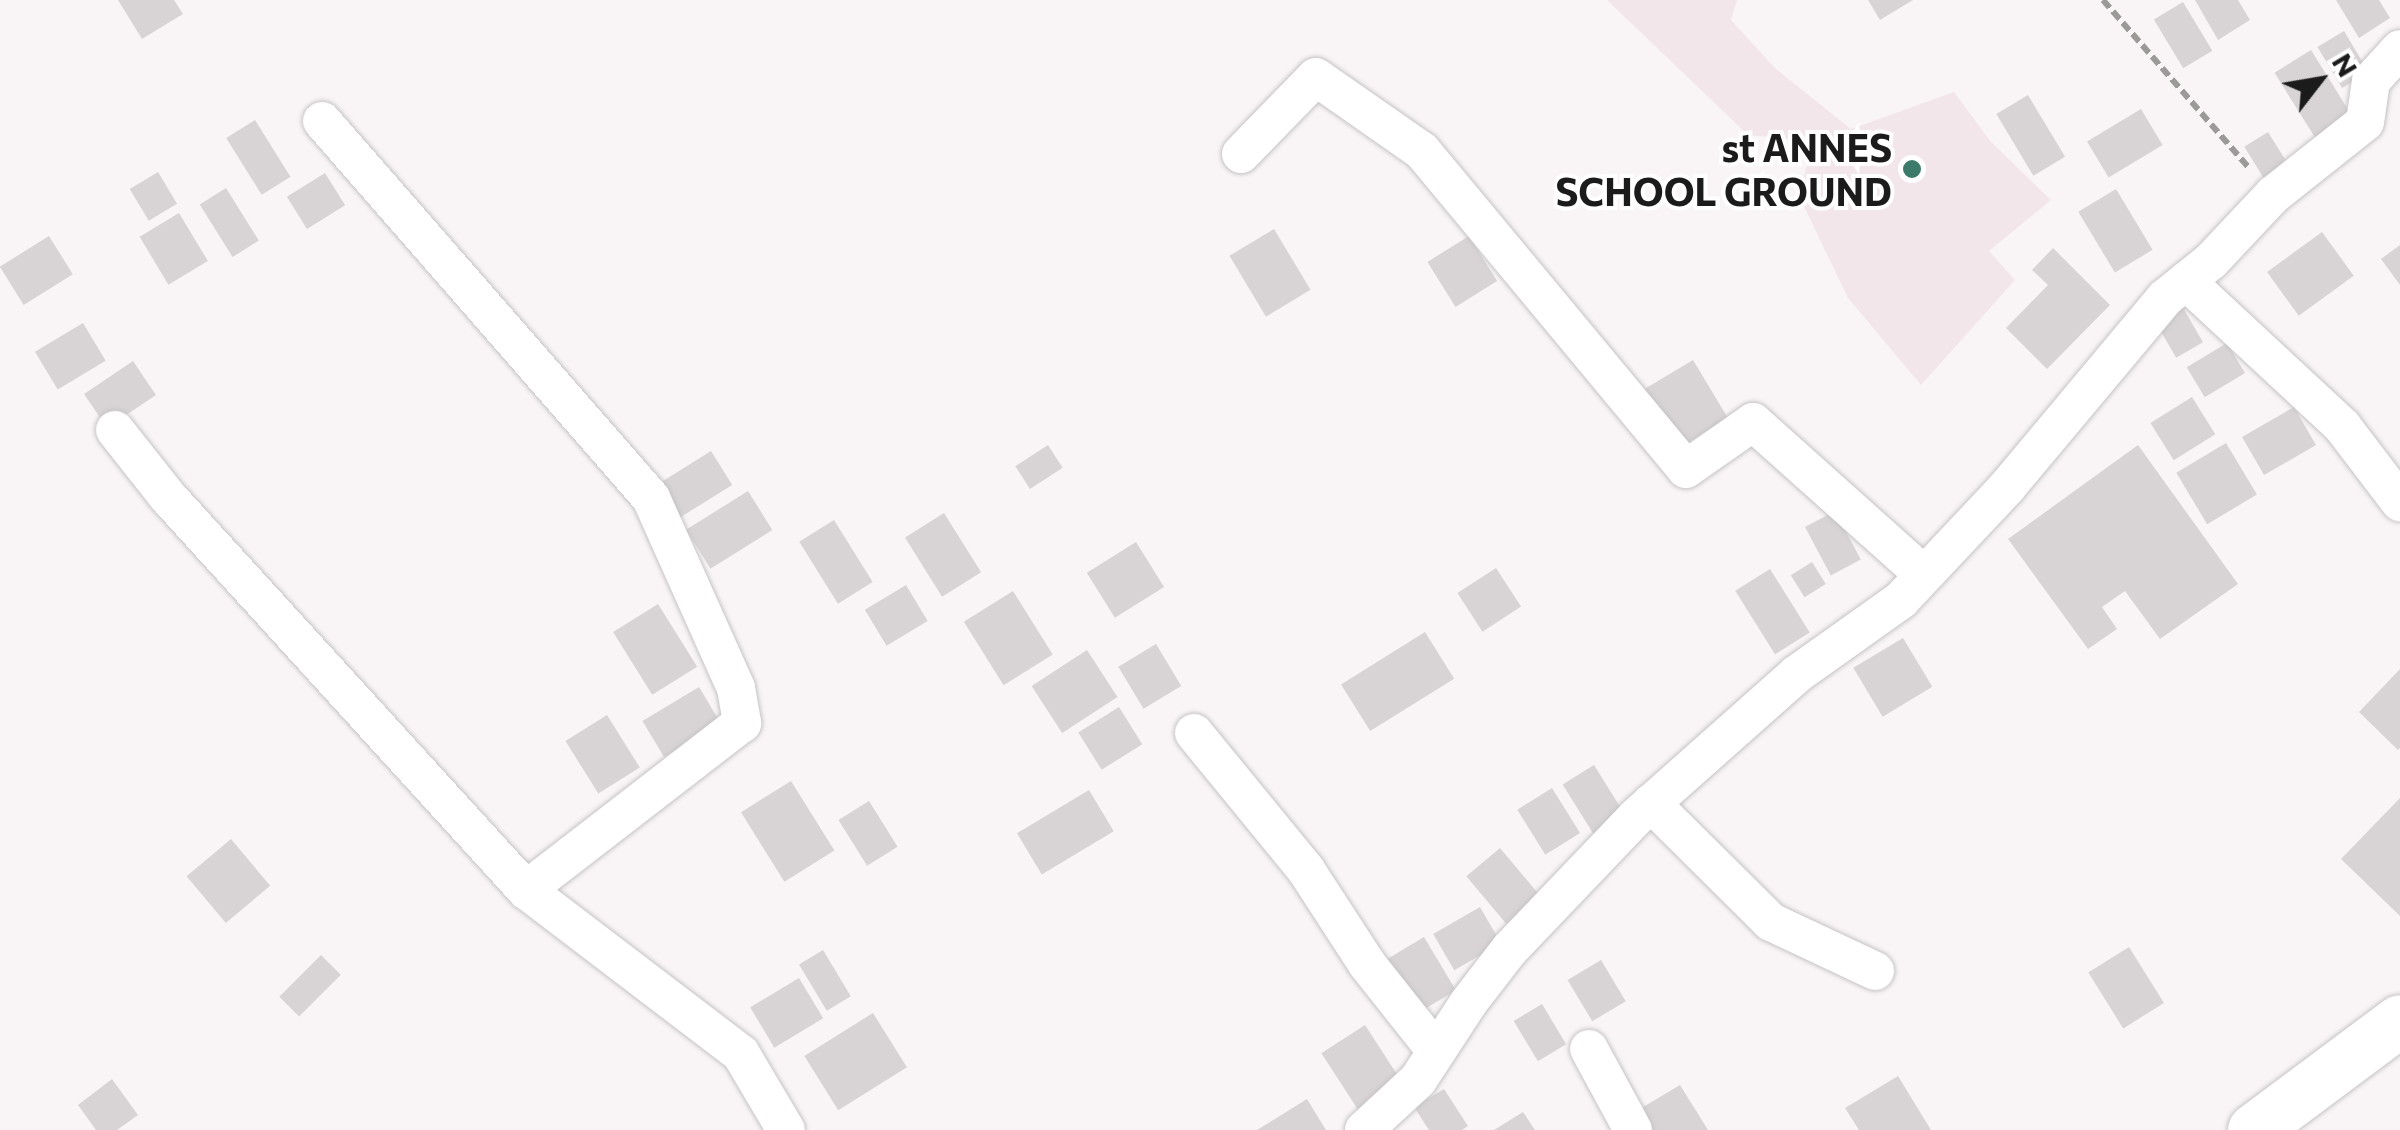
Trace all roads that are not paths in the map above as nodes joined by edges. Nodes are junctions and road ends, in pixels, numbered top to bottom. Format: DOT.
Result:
graph roads {
  1 [pos="2400,49"];
  2 [pos="322,121"];
  3 [pos="1240,154"];
  4 [pos="2186,281"];
  5 [pos="115,430"];
  6 [pos="2400,502"];
  7 [pos="1924,575"];
  8 [pos="1194,733"];
  9 [pos="1652,803"];
  10 [pos="526,890"];
  11 [pos="1875,971"];
  12 [pos="2400,1021"];
  13 [pos="1589,1050"];
  14 [pos="1436,1051"];
  15 [pos="786,1130"];
  16 [pos="1364,1130"];
  17 [pos="1633,1130"];
  18 [pos="2254,1130"];
  1 -- 4 [label="street"];
  2 -- 10 [label="street"];
  3 -- 7 [label="street"];
  4 -- 6 [label="street"];
  4 -- 7 [label="street"];
  5 -- 10 [label="street"];
  7 -- 9 [label="street"];
  8 -- 14 [label="street"];
  9 -- 11 [label="street"];
  9 -- 14 [label="street"];
  10 -- 15 [label="street"];
  12 -- 18 [label="main road"];
  13 -- 17 [label="street"];
  14 -- 16 [label="street"];
}
